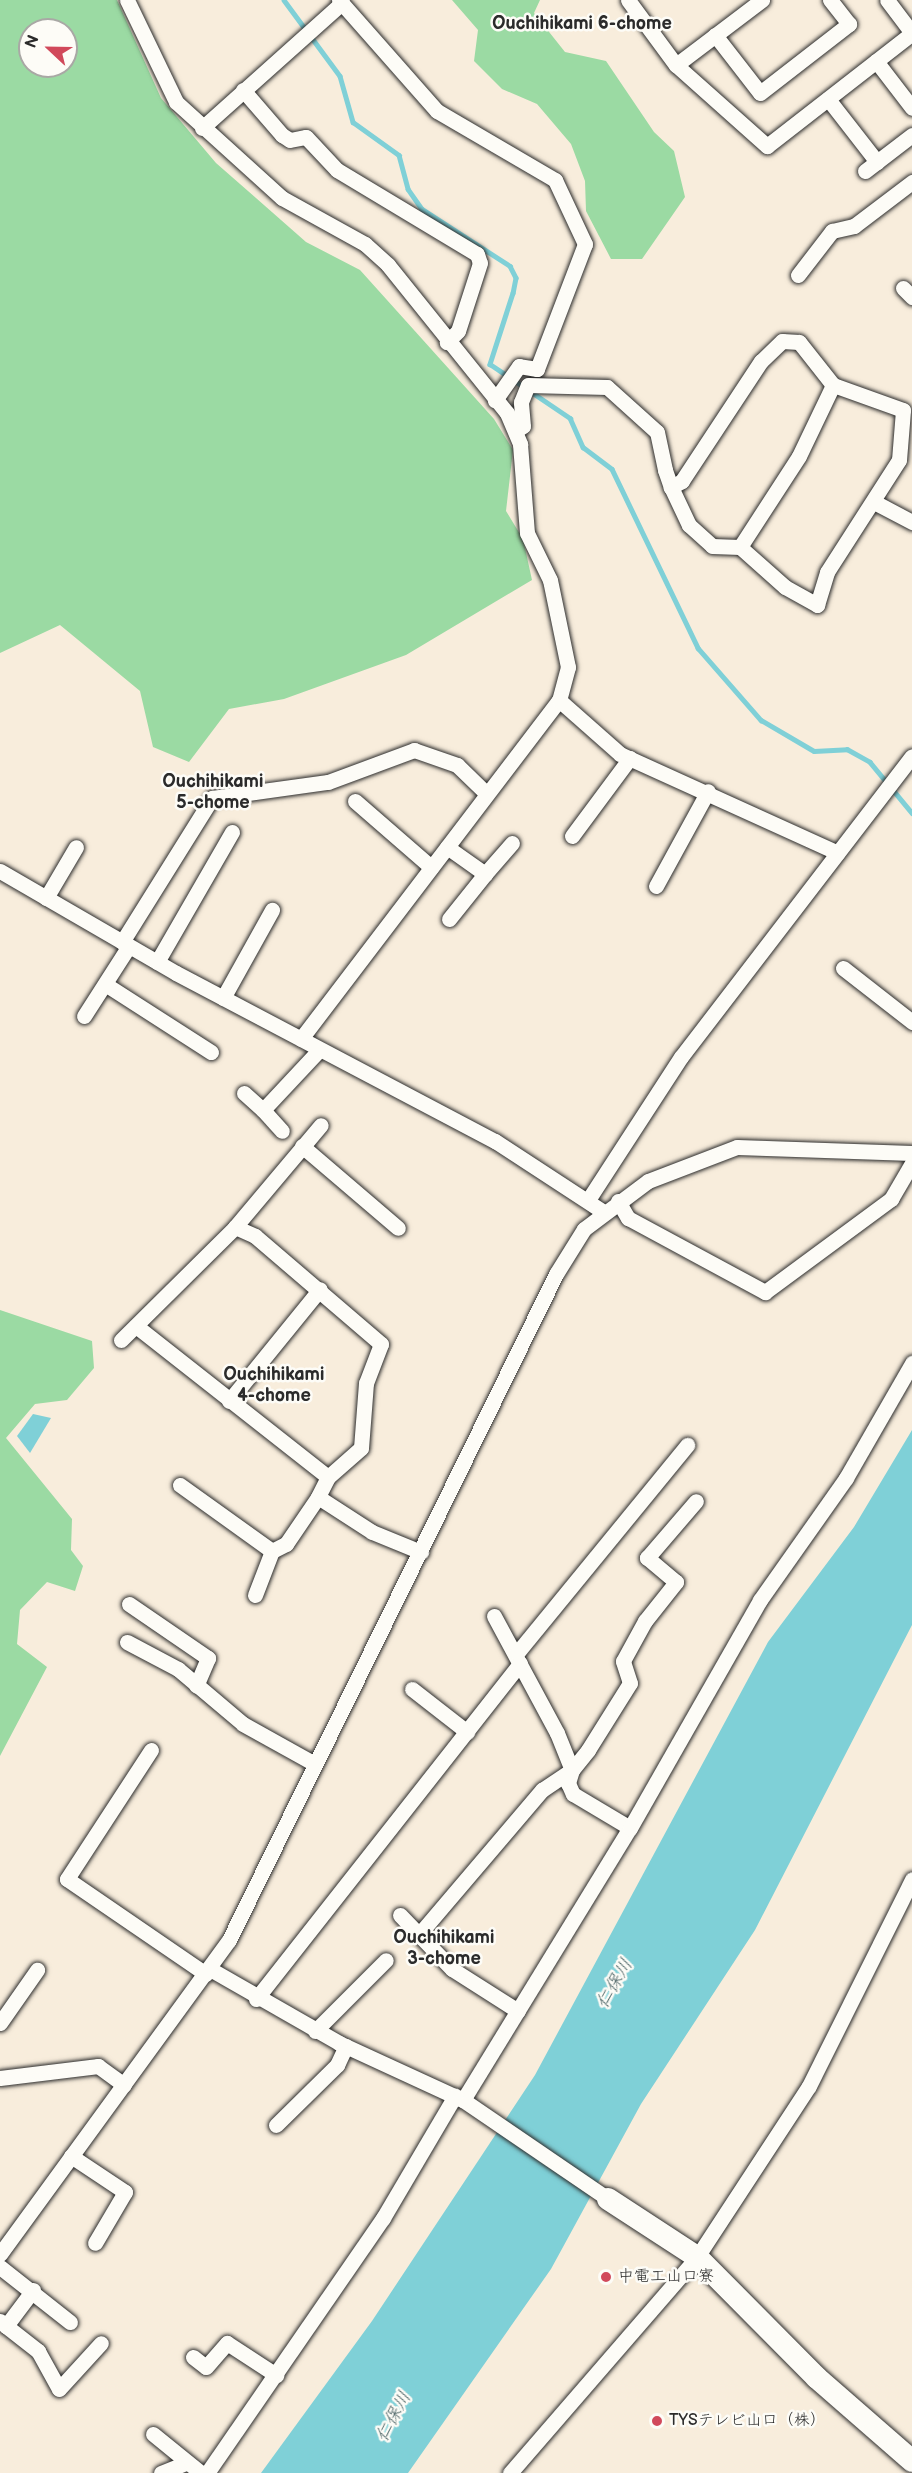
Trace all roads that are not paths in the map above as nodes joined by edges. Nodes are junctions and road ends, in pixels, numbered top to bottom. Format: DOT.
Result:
graph roads {
  1 [pos="127,0"];
  2 [pos="628,0"];
  3 [pos="762,0"];
  4 [pos="830,0"];
  5 [pos="887,0"];
  6 [pos="341,1"];
  7 [pos="715,35"];
  8 [pos="876,61"];
  9 [pos="676,65"];
  10 [pos="243,90"];
  11 [pos="828,99"];
  12 [pos="912,108"];
  13 [pos="202,128"];
  14 [pos="912,135"];
  15 [pos="912,182"];
  16 [pos="798,275"];
  17 [pos="447,342"];
  18 [pos="833,385"];
  19 [pos="495,400"];
  20 [pos="517,430"];
  21 [pos="671,487"];
  22 [pos="876,503"];
  23 [pos="912,522"];
  24 [pos="740,547"];
  25 [pos="559,700"];
  26 [pos="912,756"];
  27 [pos="630,758"];
  28 [pos="708,791"];
  29 [pos="486,793"];
  30 [pos="355,801"];
  31 [pos="232,832"];
  32 [pos="572,836"];
  33 [pos="512,843"];
  34 [pos="76,847"];
  35 [pos="447,847"];
  36 [pos="838,853"];
  37 [pos="431,867"];
  38 [pos="0,871"];
  39 [pos="485,874"];
  40 [pos="656,886"];
  41 [pos="46,898"];
  42 [pos="272,910"];
  43 [pos="449,919"];
  44 [pos="126,944"];
  45 [pos="157,962"];
  46 [pos="843,969"];
  47 [pos="105,984"];
  48 [pos="223,998"];
  49 [pos="84,1016"];
  50 [pos="912,1022"];
  51 [pos="301,1040"];
  52 [pos="320,1049"];
  53 [pos="211,1052"];
  54 [pos="244,1093"];
  55 [pos="263,1110"];
  56 [pos="321,1125"];
  57 [pos="282,1131"];
  58 [pos="302,1146"];
  59 [pos="912,1153"];
  60 [pos="912,1163"];
  61 [pos="588,1200"];
  62 [pos="618,1201"];
  63 [pos="602,1211"];
  64 [pos="235,1227"];
  65 [pos="398,1228"];
  66 [pos="320,1289"];
  67 [pos="136,1326"];
  68 [pos="121,1340"];
  69 [pos="912,1363"];
  70 [pos="229,1401"];
  71 [pos="687,1445"];
  72 [pos="328,1477"];
  73 [pos="180,1485"];
  74 [pos="318,1497"];
  75 [pos="696,1501"];
  76 [pos="273,1551"];
  77 [pos="421,1552"];
  78 [pos="255,1595"];
  79 [pos="129,1604"];
  80 [pos="494,1616"];
  81 [pos="127,1642"];
  82 [pos="519,1658"];
  83 [pos="196,1686"];
  84 [pos="412,1689"];
  85 [pos="467,1732"];
  86 [pos="151,1750"];
  87 [pos="315,1764"];
  88 [pos="572,1770"];
  89 [pos="630,1828"];
  90 [pos="912,1879"];
  91 [pos="400,1915"];
  92 [pos="421,1932"];
  93 [pos="386,1960"];
  94 [pos="37,1970"];
  95 [pos="208,1972"];
  96 [pos="256,1999"];
  97 [pos="518,2011"];
  98 [pos="0,2023"];
  99 [pos="315,2031"];
  100 [pos="346,2046"];
  101 [pos="0,2078"];
  102 [pos="123,2085"];
  103 [pos="462,2100"];
  104 [pos="276,2125"];
  105 [pos="71,2156"];
  106 [pos="608,2199"];
  107 [pos="95,2243"];
  108 [pos="0,2254"];
  109 [pos="697,2257"];
  110 [pos="0,2267"];
  111 [pos="33,2290"];
  112 [pos="70,2322"];
  113 [pos="3,2324"];
  114 [pos="101,2343"];
  115 [pos="193,2357"];
  116 [pos="276,2375"];
  117 [pos="153,2434"];
  118 [pos="912,2461"];
  119 [pos="186,2463"];
  120 [pos="161,2473"];
  121 [pos="201,2473"];
  122 [pos="207,2473"];
  123 [pos="510,2473"];
  1 -- 13 [label="street"];
  2 -- 9 [label="street"];
  3 -- 7 [label="street"];
  4 -- 7 [label="street"];
  5 -- 8 [label="street"];
  6 -- 10 [label="street"];
  6 -- 19 [label="street"];
  7 -- 9 [label="street"];
  8 -- 11 [label="street"];
  8 -- 12 [label="street"];
  9 -- 11 [label="street"];
  10 -- 13 [label="street"];
  10 -- 17 [label="street"];
  11 -- 14 [label="street"];
  13 -- 17 [label="street"];
  15 -- 16 [label="street"];
  17 -- 19 [label="street"];
  18 -- 21 [label="street"];
  18 -- 22 [label="street"];
  18 -- 24 [label="street"];
  19 -- 20 [label="street"];
  20 -- 21 [label="street"];
  20 -- 25 [label="street"];
  21 -- 24 [label="street"];
  22 -- 23 [label="street"];
  22 -- 24 [label="street"];
  25 -- 27 [label="street"];
  25 -- 29 [label="street"];
  26 -- 36 [label="street"];
  27 -- 28 [label="street"];
  27 -- 32 [label="street"];
  28 -- 36 [label="street"];
  28 -- 40 [label="street"];
  29 -- 35 [label="street"];
  29 -- 44 [label="street"];
  30 -- 37 [label="street"];
  31 -- 45 [label="street"];
  33 -- 39 [label="street"];
  34 -- 41 [label="street"];
  35 -- 37 [label="street"];
  35 -- 39 [label="street"];
  36 -- 61 [label="street"];
  37 -- 51 [label="street"];
  38 -- 41 [label="street"];
  39 -- 43 [label="street"];
  41 -- 44 [label="street"];
  42 -- 48 [label="street"];
  44 -- 45 [label="street"];
  44 -- 47 [label="street"];
  45 -- 48 [label="street"];
  46 -- 50 [label="street"];
  47 -- 49 [label="street"];
  47 -- 53 [label="street"];
  48 -- 51 [label="street"];
  51 -- 52 [label="street"];
  52 -- 55 [label="street"];
  52 -- 61 [label="street"];
  54 -- 55 [label="street"];
  55 -- 57 [label="street"];
  56 -- 58 [label="street"];
  58 -- 64 [label="street"];
  58 -- 65 [label="street"];
  59 -- 62 [label="street"];
  60 -- 62 [label="street"];
  61 -- 63 [label="street"];
  62 -- 63 [label="street"];
  63 -- 77 [label="street"];
  64 -- 66 [label="street"];
  64 -- 67 [label="street"];
  66 -- 70 [label="street"];
  66 -- 72 [label="street"];
  67 -- 68 [label="street"];
  67 -- 70 [label="street"];
  69 -- 89 [label="street"];
  70 -- 72 [label="street"];
  71 -- 82 [label="street"];
  72 -- 74 [label="street"];
  73 -- 76 [label="street"];
  74 -- 76 [label="street"];
  74 -- 77 [label="street"];
  75 -- 88 [label="street"];
  76 -- 78 [label="street"];
  77 -- 87 [label="street"];
  79 -- 83 [label="street"];
  80 -- 82 [label="street"];
  81 -- 83 [label="street"];
  82 -- 85 [label="street"];
  82 -- 88 [label="street"];
  83 -- 87 [label="street"];
  84 -- 85 [label="street"];
  85 -- 96 [label="street"];
  86 -- 95 [label="street"];
  87 -- 95 [label="street"];
  88 -- 89 [label="street"];
  88 -- 92 [label="street"];
  89 -- 97 [label="street"];
  90 -- 109 [label="street"];
  91 -- 92 [label="street"];
  92 -- 97 [label="street"];
  93 -- 99 [label="street"];
  94 -- 98 [label="street"];
  95 -- 96 [label="street"];
  95 -- 102 [label="street"];
  96 -- 99 [label="street"];
  97 -- 103 [label="street"];
  99 -- 100 [label="street"];
  100 -- 103 [label="street"];
  100 -- 104 [label="street"];
  101 -- 102 [label="street"];
  102 -- 105 [label="street"];
  103 -- 106 [label="street"];
  103 -- 116 [label="street"];
  105 -- 107 [label="street"];
  105 -- 108 [label="street"];
  106 -- 109 [label="street"];
  109 -- 118 [label="street"];
  109 -- 123 [label="street"];
  110 -- 111 [label="street"];
  111 -- 112 [label="street"];
  111 -- 113 [label="street"];
  113 -- 114 [label="street"];
  115 -- 116 [label="street"];
  116 -- 122 [label="street"];
  117 -- 119 [label="street"];
  119 -- 120 [label="street"];
  119 -- 121 [label="street"];
}
